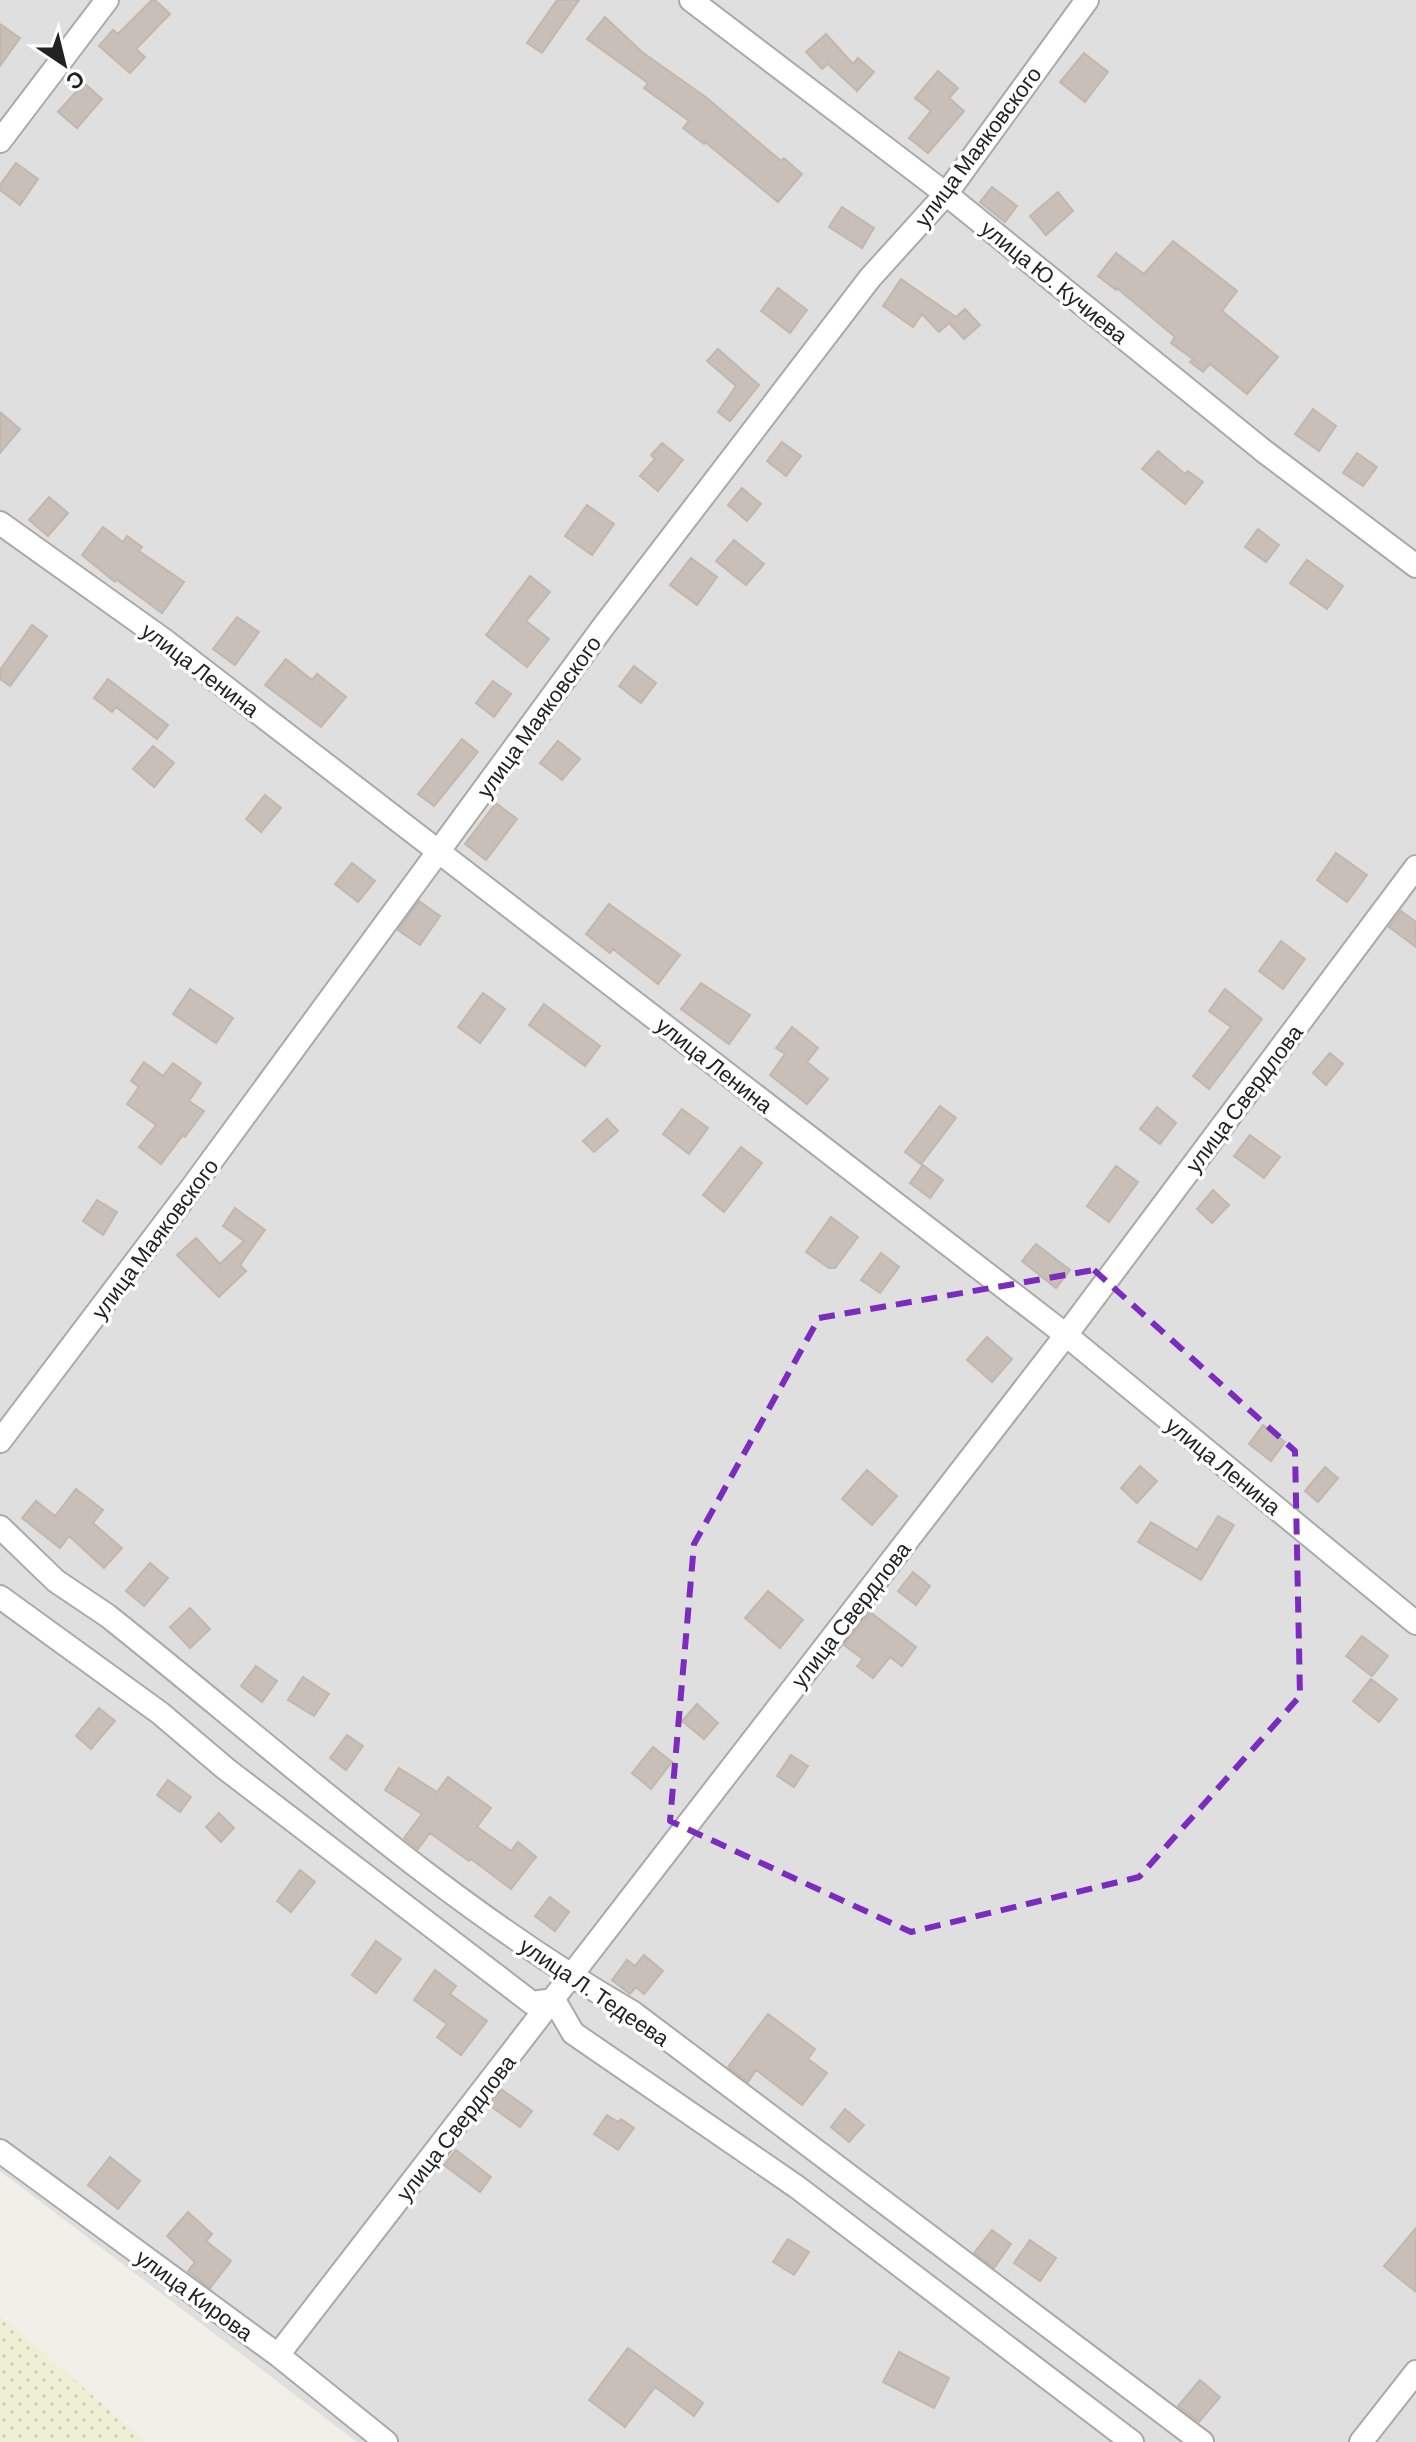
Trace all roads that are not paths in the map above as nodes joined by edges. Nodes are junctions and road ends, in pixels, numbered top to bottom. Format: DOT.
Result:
graph roads {
  1 [pos="107,0"];
  2 [pos="691,0"];
  3 [pos="1087,0"];
  4 [pos="0,141"];
  5 [pos="946,194"];
  6 [pos="0,523"];
  7 [pos="1416,566"];
  8 [pos="439,852"];
  9 [pos="1416,867"];
  10 [pos="1066,1335"];
  11 [pos="0,1441"];
  12 [pos="0,1527"];
  13 [pos="0,1597"];
  14 [pos="1416,1623"];
  15 [pos="570,1977"];
  16 [pos="554,2000"];
  17 [pos="0,2151"];
  18 [pos="278,2355"];
  19 [pos="1416,2372"];
  20 [pos="386,2442"];
  21 [pos="1132,2442"];
  22 [pos="1202,2442"];
  23 [pos="1361,2442"];
  1 -- 4 [label="street"];
  2 -- 5 [label="street, улица Ю. Кучиева"];
  3 -- 5 [label="street, улица Маяковского"];
  5 -- 7 [label="street, улица Ю. Кучиева"];
  5 -- 8 [label="street, улица Маяковского"];
  6 -- 8 [label="street, улица Ленина"];
  8 -- 10 [label="street, улица Ленина"];
  8 -- 11 [label="street, улица Маяковского"];
  9 -- 10 [label="street, улица Свердлова"];
  10 -- 14 [label="street, улица Ленина"];
  10 -- 15 [label="street, улица Свердлова"];
  12 -- 15 [label="street, улица Л. Тедеева"];
  13 -- 16 [label="street, улица Л. Тедеева"];
  15 -- 16 [label="street, улица Свердлова"];
  15 -- 22 [label="street, улица Л. Тедеева"];
  16 -- 18 [label="street, улица Свердлова"];
  16 -- 21 [label="street, улица Л. Тедеева"];
  17 -- 18 [label="street, улица Кирова"];
  18 -- 20 [label="street, улица Кирова"];
  19 -- 23 [label="street"];
}
